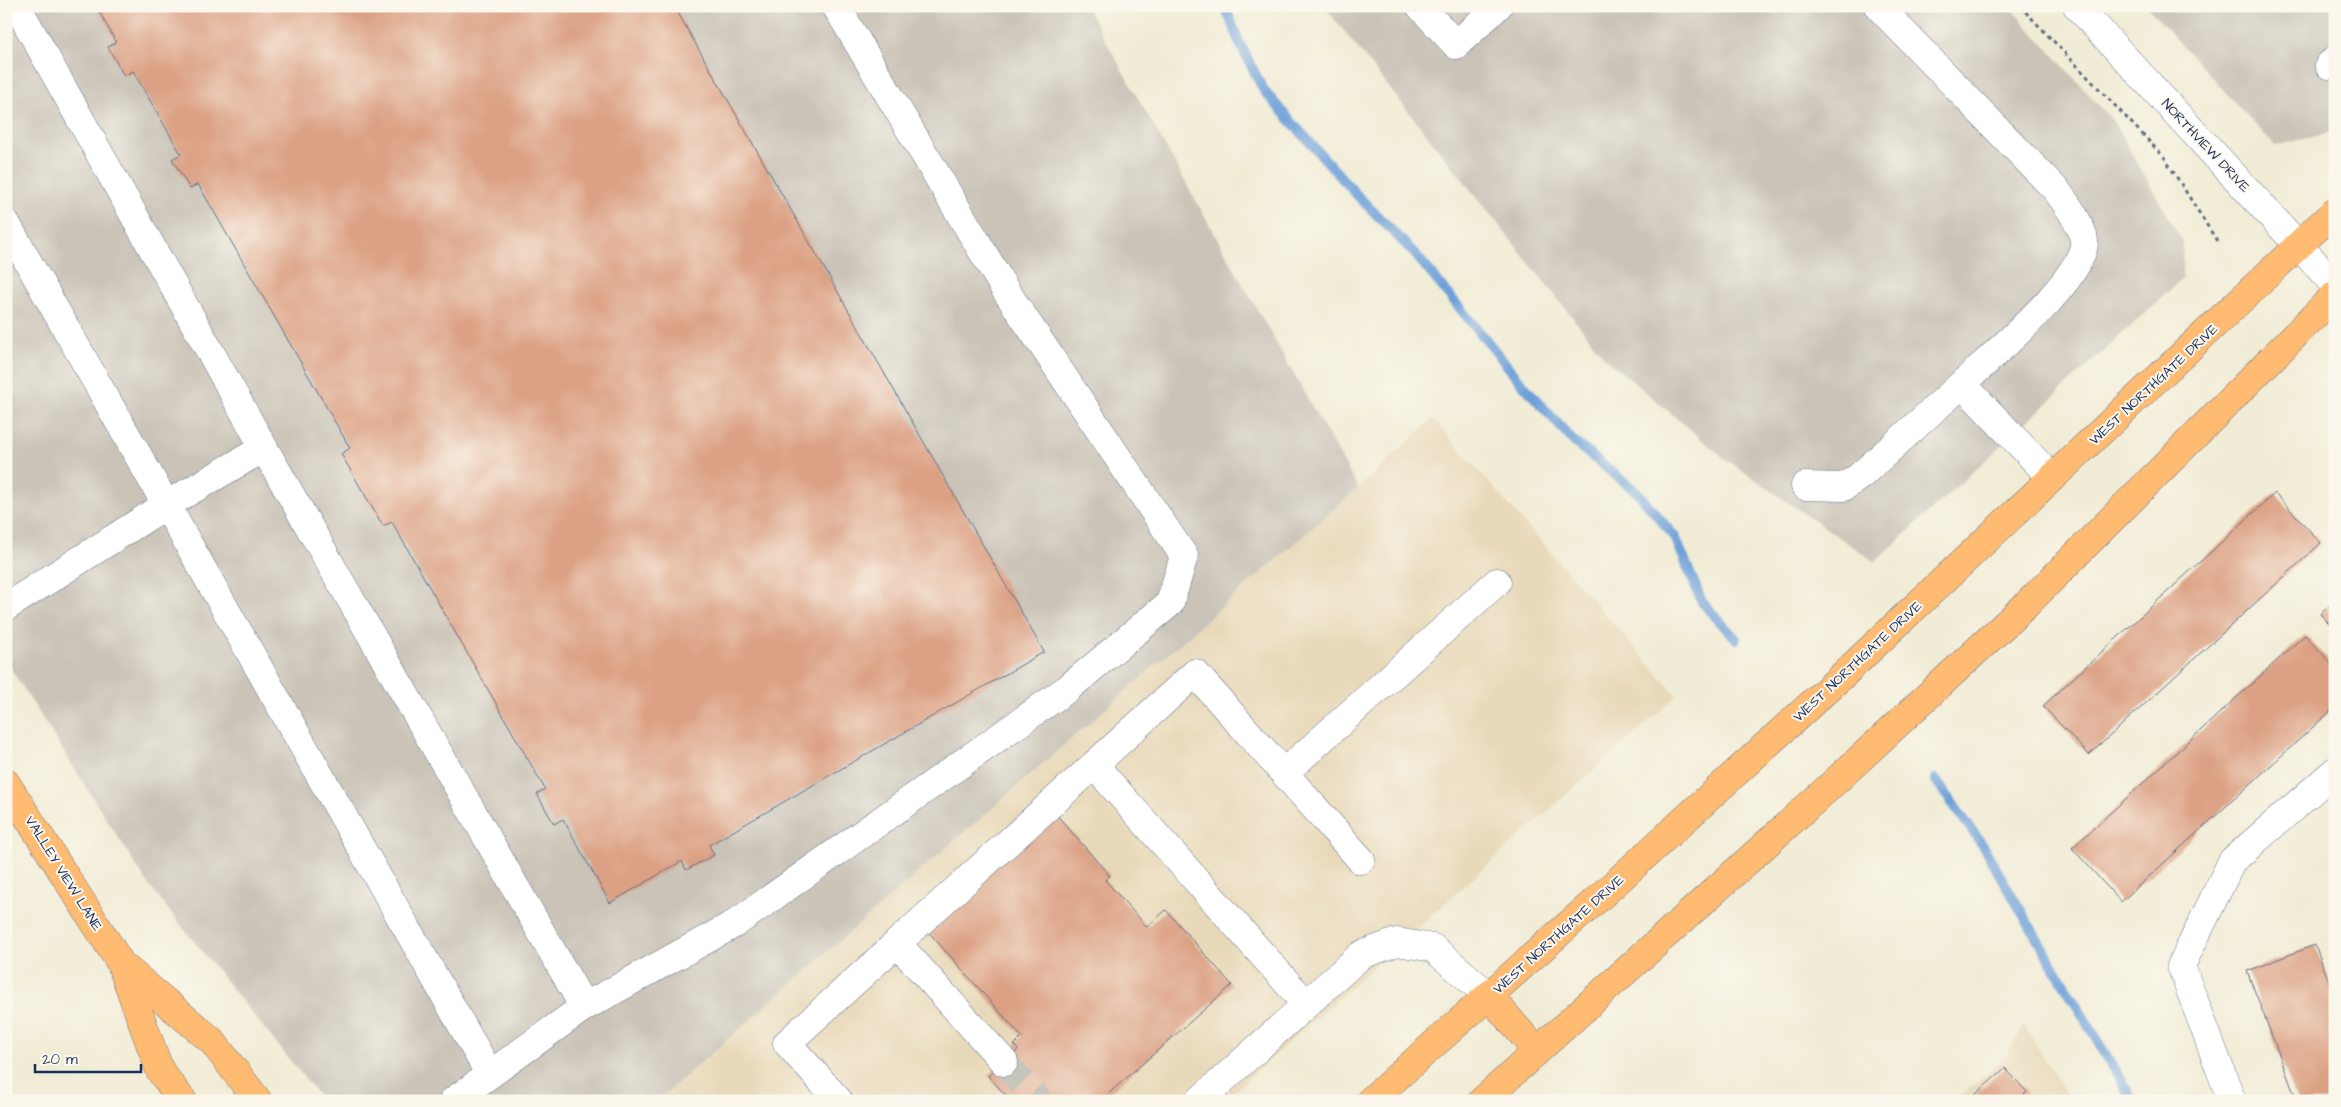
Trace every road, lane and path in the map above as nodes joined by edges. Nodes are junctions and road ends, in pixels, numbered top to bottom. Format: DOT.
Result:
graph roads {
  1 [pos="17,6"];
  2 [pos="836,6"];
  3 [pos="1420,6"];
  4 [pos="1498,6"];
  5 [pos="1878,6"];
  6 [pos="2020,6"];
  7 [pos="2077,6"];
  8 [pos="2335,211"];
  9 [pos="6,223"];
  10 [pos="2217,241"];
  11 [pos="2300,245"];
  12 [pos="2335,285"];
  13 [pos="2335,295"];
  14 [pos="1962,384"];
  15 [pos="264,448"];
  16 [pos="2052,478"];
  17 [pos="1805,486"];
  18 [pos="166,505"];
  19 [pos="1497,582"];
  20 [pos="6,607"];
  21 [pos="1094,764"];
  22 [pos="2335,771"];
  23 [pos="1284,773"];
  24 [pos="6,783"];
  25 [pos="1361,860"];
  26 [pos="897,944"];
  27 [pos="121,964"];
  28 [pos="1488,996"];
  29 [pos="1306,1004"];
  30 [pos="584,1007"];
  31 [pos="1537,1051"];
  32 [pos="1004,1062"];
  33 [pos="490,1073"];
  34 [pos="183,1101"];
  35 [pos="258,1101"];
  36 [pos="453,1101"];
  37 [pos="839,1101"];
  38 [pos="1199,1101"];
  39 [pos="1370,1101"];
  40 [pos="1482,1101"];
  41 [pos="2232,1101"];
  1 -- 15 [label="street"];
  2 -- 30 [label="street"];
  3 -- 4 [label="street"];
  5 -- 14 [label="street"];
  6 -- 10 [label="path"];
  7 -- 11 [label="street, NORTHVIEW DRIVE"];
  8 -- 11 [label="main road, WEST NORTHGATE DRIVE"];
  9 -- 18 [label="street"];
  11 -- 12 [label="street, NORTHVIEW DRIVE"];
  11 -- 16 [label="main road, WEST NORTHGATE DRIVE"];
  13 -- 31 [label="main road"];
  14 -- 16 [label="street"];
  14 -- 17 [label="street"];
  15 -- 18 [label="street"];
  15 -- 30 [label="street"];
  16 -- 28 [label="main road, WEST NORTHGATE DRIVE"];
  18 -- 20 [label="street"];
  18 -- 33 [label="street"];
  19 -- 23 [label="street"];
  21 -- 23 [label="street"];
  21 -- 26 [label="street"];
  21 -- 29 [label="street"];
  22 -- 41 [label="street"];
  23 -- 25 [label="street"];
  24 -- 27 [label="main road, VALLEY VIEW LANE"];
  26 -- 32 [label="street"];
  26 -- 37 [label="street"];
  27 -- 34 [label="main road, VALLEY VIEW LANE"];
  27 -- 35 [label="main road, VALLEY VIEW LANE"];
  28 -- 29 [label="street"];
  28 -- 31 [label="main road"];
  28 -- 39 [label="main road, WEST NORTHGATE DRIVE"];
  29 -- 38 [label="street"];
  30 -- 33 [label="street"];
  31 -- 40 [label="main road"];
  33 -- 36 [label="street"];
}
